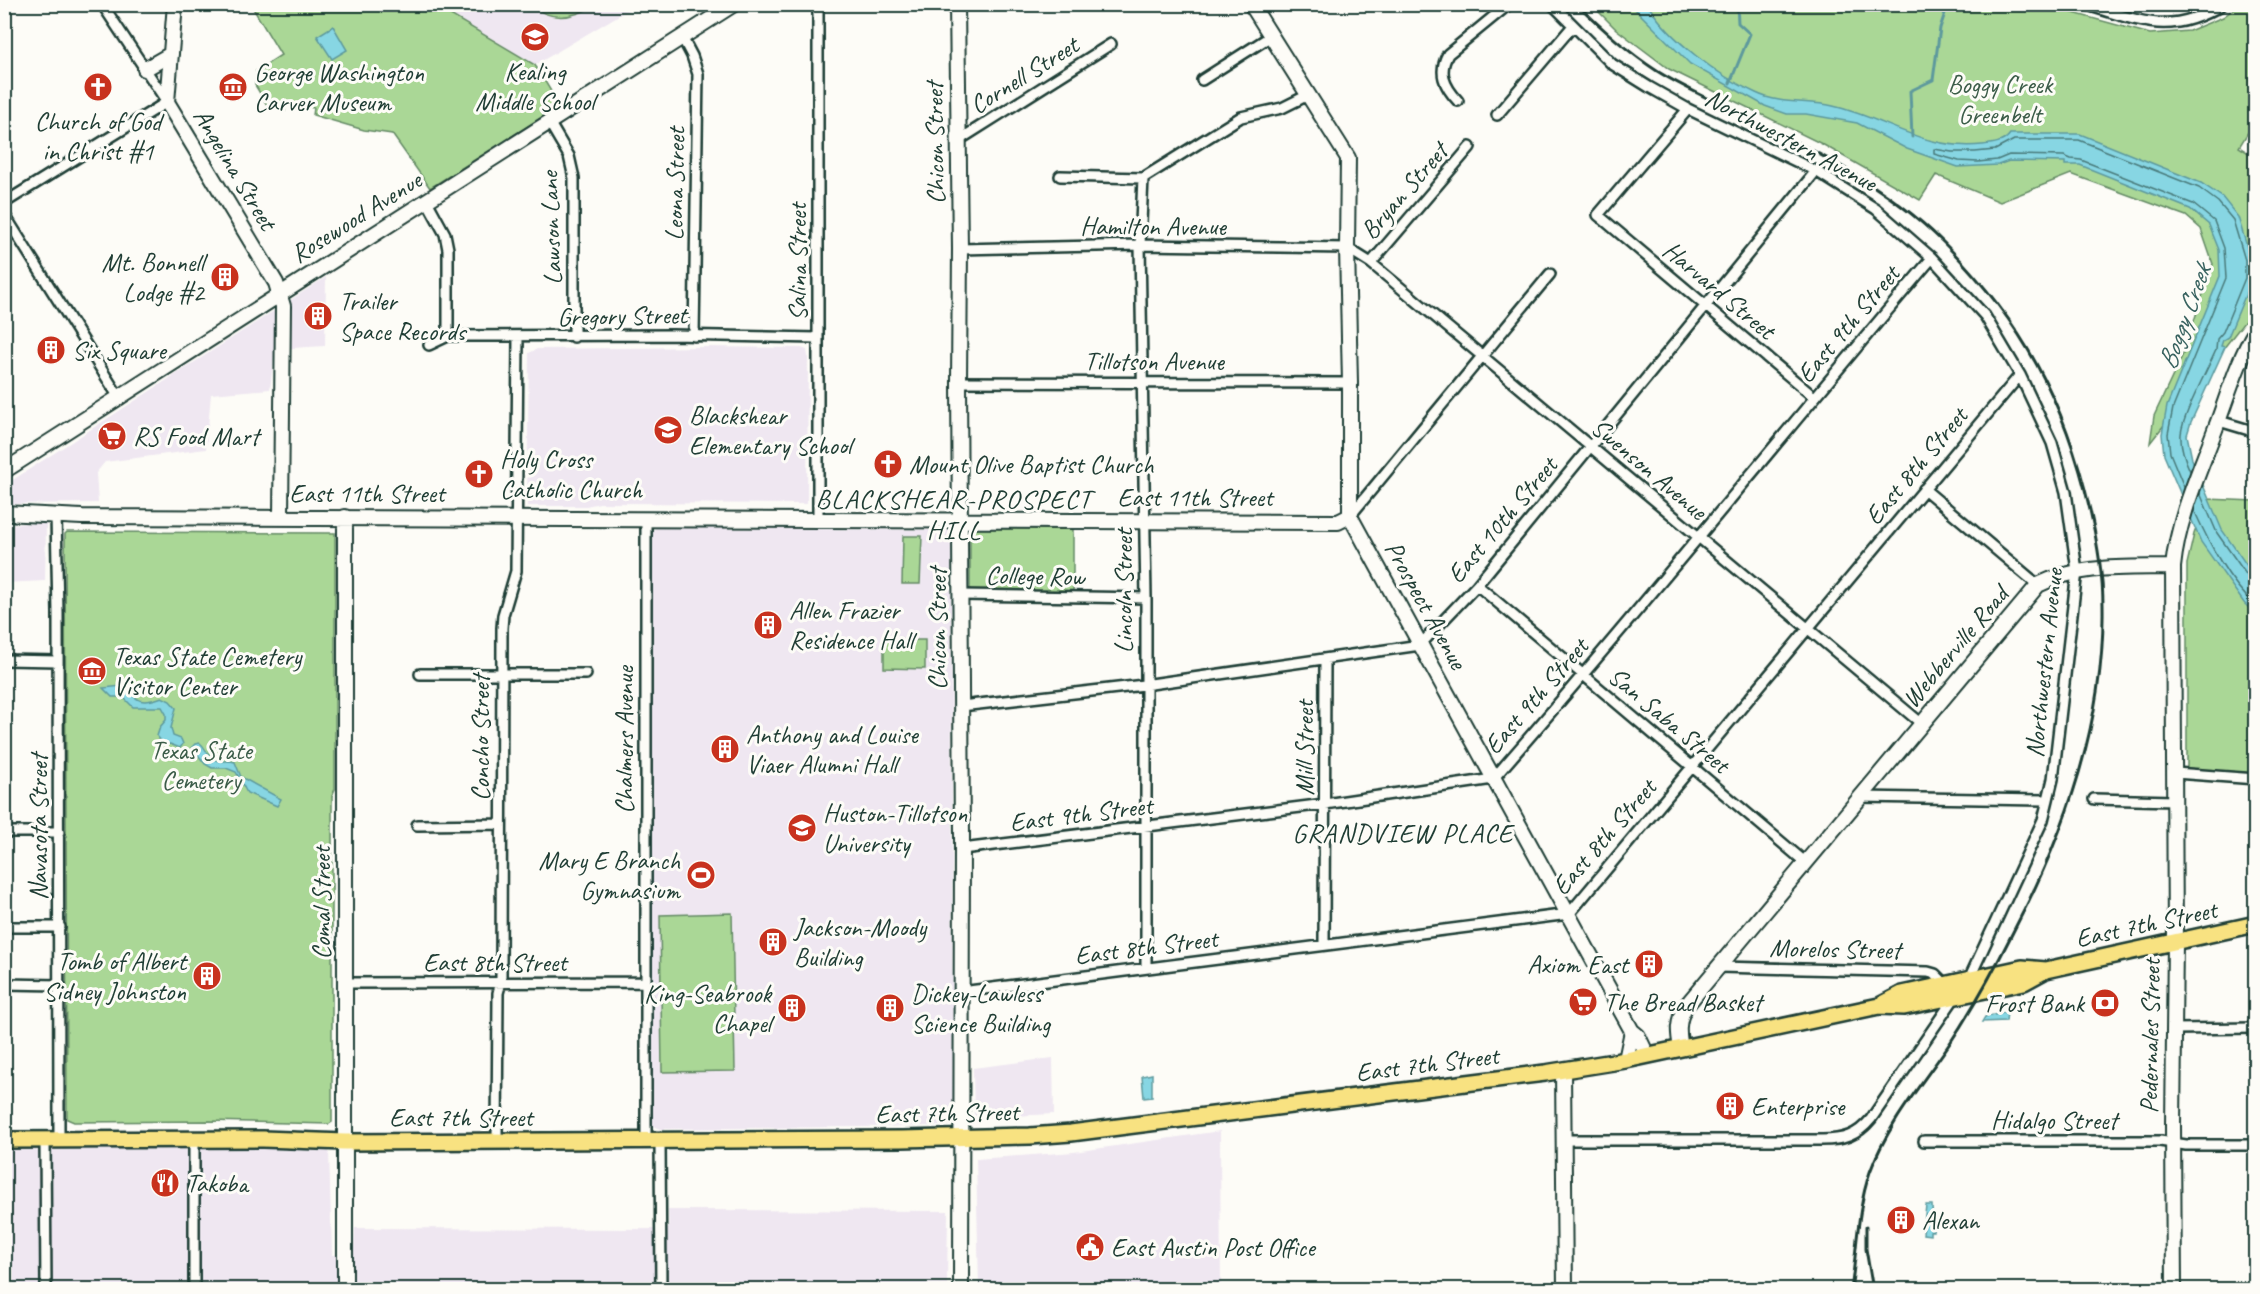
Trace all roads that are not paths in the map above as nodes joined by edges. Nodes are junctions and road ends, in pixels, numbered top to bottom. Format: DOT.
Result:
graph roads {
  1 [pos="102,4"];
  2 [pos="175,4"];
  3 [pos="734,4"];
  4 [pos="818,4"];
  5 [pos="957,4"];
  6 [pos="1251,4"];
  7 [pos="1509,4"];
  8 [pos="1552,4"];
  9 [pos="2083,4"];
  10 [pos="2223,4"];
  11 [pos="2120,10"];
  12 [pos="1572,27"];
  13 [pos="1271,36"];
  14 [pos="682,37"];
  15 [pos="1111,44"];
  16 [pos="171,54"];
  17 [pos="145,69"];
  18 [pos="1202,80"];
  19 [pos="1308,95"];
  20 [pos="1458,101"];
  21 [pos="166,102"];
  22 [pos="1688,109"];
  23 [pos="1497,115"];
  24 [pos="549,122"];
  25 [pos="959,140"];
  26 [pos="1470,147"];
  27 [pos="1816,171"];
  28 [pos="1060,176"];
  29 [pos="1143,178"];
  30 [pos="427,201"];
  31 [pos="4,203"];
  32 [pos="4,214"];
  33 [pos="1140,245"];
  34 [pos="1347,248"];
  35 [pos="960,249"];
  36 [pos="1932,258"];
  37 [pos="1371,263"];
  38 [pos="1550,274"];
  39 [pos="279,294"];
  40 [pos="1705,306"];
  41 [pos="2256,330"];
  42 [pos="448,336"];
  43 [pos="694,336"];
  44 [pos="518,337"];
  45 [pos="574,337"];
  46 [pos="817,338"];
  47 [pos="429,345"];
  48 [pos="1482,356"];
  49 [pos="2020,375"];
  50 [pos="958,382"];
  51 [pos="1143,382"];
  52 [pos="1350,382"];
  53 [pos="1814,397"];
  54 [pos="120,399"];
  55 [pos="2219,421"];
  56 [pos="2256,432"];
  57 [pos="1591,446"];
  58 [pos="4,471"];
  59 [pos="1924,489"];
  60 [pos="4,513"];
  61 [pos="56,514"];
  62 [pos="1350,516"];
  63 [pos="281,517"];
  64 [pos="345,517"];
  65 [pos="517,518"];
  66 [pos="645,519"];
  67 [pos="818,520"];
  68 [pos="959,520"];
  69 [pos="1144,521"];
  70 [pos="1698,538"];
  71 [pos="2173,567"];
  72 [pos="2077,571"];
  73 [pos="1477,585"];
  74 [pos="2038,585"];
  75 [pos="960,595"];
  76 [pos="1146,598"];
  77 [pos="1808,627"];
  78 [pos="1420,645"];
  79 [pos="1325,659"];
  80 [pos="4,660"];
  81 [pos="58,661"];
  82 [pos="420,674"];
  83 [pos="502,674"];
  84 [pos="586,674"];
  85 [pos="1583,674"];
  86 [pos="1144,685"];
  87 [pos="961,706"];
  88 [pos="1922,724"];
  89 [pos="1691,766"];
  90 [pos="2175,773"];
  91 [pos="1493,779"];
  92 [pos="2256,779"];
  93 [pos="1860,797"];
  94 [pos="2094,799"];
  95 [pos="2048,800"];
  96 [pos="2174,801"];
  97 [pos="1325,804"];
  98 [pos="501,824"];
  99 [pos="417,825"];
  100 [pos="1145,827"];
  101 [pos="4,832"];
  102 [pos="59,832"];
  103 [pos="962,849"];
  104 [pos="1806,863"];
  105 [pos="1569,914"];
  106 [pos="2256,924"];
  107 [pos="4,927"];
  108 [pos="60,927"];
  109 [pos="2175,942"];
  110 [pos="1324,945"];
  111 [pos="1719,967"];
  112 [pos="1146,968"];
  113 [pos="2046,970"];
  114 [pos="1969,979"];
  115 [pos="501,982"];
  116 [pos="646,982"];
  117 [pos="345,983"];
  118 [pos="4,984"];
  119 [pos="1945,984"];
  120 [pos="60,985"];
  121 [pos="961,992"];
  122 [pos="1955,997"];
  123 [pos="1879,1006"];
  124 [pos="2256,1028"];
  125 [pos="2174,1029"];
  126 [pos="1632,1031"];
  127 [pos="1681,1048"];
  128 [pos="1647,1055"];
  129 [pos="1626,1060"];
  130 [pos="1563,1070"];
  131 [pos="960,1138"];
  132 [pos="52,1139"];
  133 [pos="194,1139"];
  134 [pos="4,1140"];
  135 [pos="653,1140"];
  136 [pos="1563,1140"];
  137 [pos="497,1141"];
  138 [pos="1924,1141"];
  139 [pos="345,1142"];
  140 [pos="2173,1143"];
  141 [pos="2256,1145"];
  142 [pos="46,1290"];
  143 [pos="194,1290"];
  144 [pos="345,1290"];
  145 [pos="661,1290"];
  146 [pos="961,1290"];
  147 [pos="1565,1290"];
  148 [pos="2174,1290"];
  1 -- 17 [label="street, Angelina Street"];
  2 -- 16 [label="street"];
  3 -- 14 [label="street, Rosewood Avenue"];
  4 -- 46 [label="street, Salina Street"];
  5 -- 25 [label="street, Chicon Street"];
  6 -- 13 [label="street"];
  7 -- 20 [label="street"];
  8 -- 12 [label="street, Northwestern Avenue"];
  9 -- 11 [label="street"];
  10 -- 11 [label="street"];
  12 -- 22 [label="street, Northwestern Avenue"];
  12 -- 23 [label="street"];
  13 -- 18 [label="street"];
  13 -- 19 [label="street"];
  14 -- 24 [label="street, Rosewood Avenue"];
  14 -- 43 [label="street, Leona Street"];
  15 -- 25 [label="street, Cornell Street"];
  16 -- 17 [label="street"];
  16 -- 21 [label="street"];
  17 -- 21 [label="street, Angelina Street"];
  19 -- 29 [label="street"];
  19 -- 34 [label="street, Prospect Avenue"];
  21 -- 31 [label="street"];
  21 -- 39 [label="street, Angelina Street"];
  22 -- 27 [label="street, Northwestern Avenue"];
  22 -- 40 [label="street, Harvard Street"];
  24 -- 30 [label="street, Rosewood Avenue"];
  24 -- 45 [label="street, Lawson Lane"];
  25 -- 35 [label="street, Chicon Street"];
  26 -- 37 [label="street, Bryan Street"];
  27 -- 36 [label="street, Northwestern Avenue"];
  27 -- 40 [label="street, East 10th Street"];
  28 -- 29 [label="street"];
  29 -- 33 [label="street, Lincoln Street"];
  30 -- 39 [label="street, Rosewood Avenue"];
  30 -- 42 [label="street"];
  32 -- 54 [label="street"];
  33 -- 34 [label="street, Hamilton Avenue"];
  33 -- 35 [label="street, Hamilton Avenue"];
  33 -- 51 [label="street, Lincoln Street"];
  34 -- 37 [label="street, Swenson Avenue"];
  34 -- 52 [label="street, Prospect Avenue"];
  35 -- 50 [label="street, Chicon Street"];
  36 -- 49 [label="street, Northwestern Avenue"];
  36 -- 53 [label="street, East 9th Street"];
  37 -- 48 [label="street, Swenson Avenue"];
  38 -- 48 [label="street"];
  39 -- 54 [label="street, Rosewood Avenue"];
  39 -- 63 [label="street, Angelina Street"];
  40 -- 53 [label="street, Harvard Street"];
  40 -- 57 [label="street, East 10th Street"];
  41 -- 55 [label="street"];
  42 -- 44 [label="street, Gregory Street"];
  42 -- 47 [label="street, Gregory Street"];
  43 -- 45 [label="street, Gregory Street"];
  43 -- 46 [label="street, Gregory Street"];
  44 -- 45 [label="street, Gregory Street"];
  44 -- 65 [label="street, Concho Street"];
  46 -- 67 [label="street, Salina Street"];
  48 -- 57 [label="street, Swenson Avenue"];
  48 -- 62 [label="street"];
  49 -- 59 [label="street, East 8th Street"];
  49 -- 72 [label="street, Northwestern Avenue"];
  50 -- 51 [label="street, Tillotson Avenue"];
  50 -- 68 [label="street, Chicon Street"];
  51 -- 52 [label="street, Tillotson Avenue"];
  51 -- 69 [label="street, Lincoln Street"];
  52 -- 62 [label="street, Prospect Avenue"];
  53 -- 70 [label="street, East 9th Street"];
  54 -- 58 [label="street, Rosewood Avenue"];
  55 -- 56 [label="street"];
  55 -- 71 [label="street"];
  57 -- 70 [label="street, Swenson Avenue"];
  57 -- 73 [label="street, East 10th Street"];
  59 -- 74 [label="street"];
  59 -- 77 [label="street, East 8th Street"];
  60 -- 61 [label="street, East 11th Street"];
  61 -- 63 [label="street, East 11th Street"];
  61 -- 81 [label="street, Navasota Street"];
  62 -- 69 [label="street, East 11th Street"];
  62 -- 78 [label="street, Prospect Avenue"];
  63 -- 64 [label="street, East 11th Street"];
  64 -- 65 [label="street, East 11th Street"];
  64 -- 117 [label="street, Comal Street"];
  65 -- 66 [label="street, East 11th Street"];
  65 -- 83 [label="street, Concho Street"];
  66 -- 67 [label="street, East 11th Street"];
  66 -- 116 [label="street, Chalmers Avenue"];
  67 -- 68 [label="street, East 11th Street"];
  68 -- 69 [label="street, East 11th Street"];
  68 -- 75 [label="street, Chicon Street"];
  69 -- 76 [label="street, Lincoln Street"];
  70 -- 77 [label="street, Swenson Avenue"];
  70 -- 85 [label="street, East 9th Street"];
  71 -- 72 [label="street, Webberville Road"];
  71 -- 90 [label="street, Pedernales Street"];
  72 -- 74 [label="street, Webberville Road"];
  72 -- 95 [label="street, Northwestern Avenue"];
  73 -- 78 [label="street, East 10th Street"];
  73 -- 85 [label="street, San Saba Street"];
  74 -- 88 [label="street, Webberville Road"];
  75 -- 76 [label="street, College Row"];
  75 -- 87 [label="street, Chicon Street"];
  76 -- 86 [label="street, Lincoln Street"];
  77 -- 88 [label="street, Swenson Avenue"];
  77 -- 89 [label="street, East 8th Street"];
  78 -- 79 [label="street"];
  78 -- 91 [label="street, Prospect Avenue"];
  79 -- 86 [label="street"];
  79 -- 97 [label="street, Mill Street"];
  80 -- 81 [label="street"];
  81 -- 102 [label="street, Navasota Street"];
  82 -- 83 [label="street"];
  83 -- 84 [label="street"];
  83 -- 98 [label="street, Concho Street"];
  85 -- 89 [label="street, San Saba Street"];
  85 -- 91 [label="street, East 9th Street"];
  86 -- 87 [label="street"];
  86 -- 100 [label="street, Lincoln Street"];
  87 -- 103 [label="street, Chicon Street"];
  88 -- 93 [label="street, Webberville Road"];
  89 -- 104 [label="street, San Saba Street"];
  89 -- 105 [label="street, East 8th Street"];
  90 -- 92 [label="street"];
  90 -- 96 [label="street, Pedernales Street"];
  91 -- 97 [label="street, East 9th Street"];
  91 -- 105 [label="street, Prospect Avenue"];
  93 -- 95 [label="street"];
  93 -- 104 [label="street, Webberville Road"];
  94 -- 96 [label="street"];
  95 -- 114 [label="street, Northwestern Avenue"];
  96 -- 109 [label="street, Pedernales Street"];
  97 -- 100 [label="street, East 9th Street"];
  97 -- 110 [label="street, Mill Street"];
  98 -- 99 [label="street"];
  98 -- 115 [label="street, Concho Street"];
  100 -- 103 [label="street, East 9th Street"];
  100 -- 112 [label="street, Lincoln Street"];
  101 -- 102 [label="street"];
  102 -- 108 [label="street, Navasota Street"];
  103 -- 121 [label="street, Chicon Street"];
  104 -- 111 [label="street, Webberville Road"];
  105 -- 110 [label="street, East 8th Street"];
  105 -- 126 [label="street, Prospect Avenue"];
  106 -- 109 [label="main road, East 7th Street"];
  107 -- 108 [label="street"];
  108 -- 120 [label="street, Navasota Street"];
  109 -- 113 [label="main road, East 7th Street"];
  109 -- 125 [label="street, Pedernales Street"];
  110 -- 112 [label="street, East 8th Street"];
  111 -- 119 [label="street, Morelos Street"];
  111 -- 127 [label="street, Webberville Road"];
  112 -- 121 [label="street, East 8th Street"];
  113 -- 114 [label="main road, East 7th Street"];
  113 -- 122 [label="main road, East 7th Street"];
  114 -- 119 [label="main road, East 7th Street"];
  115 -- 116 [label="street, East 8th Street"];
  115 -- 117 [label="street, East 8th Street"];
  115 -- 137 [label="street, Concho Street"];
  116 -- 135 [label="street, Chalmers Avenue"];
  117 -- 139 [label="street, Comal Street"];
  118 -- 120 [label="street"];
  119 -- 123 [label="main road, East 7th Street"];
  120 -- 132 [label="street, Navasota Street"];
  121 -- 131 [label="street, Chicon Street"];
  122 -- 123 [label="main road, East 7th Street"];
  122 -- 136 [label="street"];
  123 -- 127 [label="main road, East 7th Street"];
  124 -- 125 [label="street"];
  125 -- 140 [label="street, Pedernales Street"];
  126 -- 128 [label="street, Prospect Avenue"];
  126 -- 129 [label="street"];
  127 -- 128 [label="main road, East 7th Street"];
  128 -- 129 [label="main road, East 7th Street"];
  129 -- 130 [label="main road, East 7th Street"];
  130 -- 131 [label="main road, East 7th Street"];
  130 -- 136 [label="street"];
  131 -- 135 [label="main road, East 7th Street"];
  131 -- 146 [label="street, Chicon Street"];
  132 -- 133 [label="main road, East 7th Street"];
  132 -- 134 [label="main road, East 7th Street"];
  132 -- 142 [label="street, Navasota Street"];
  133 -- 139 [label="main road, East 7th Street"];
  133 -- 143 [label="street"];
  135 -- 137 [label="main road, East 7th Street"];
  135 -- 145 [label="street, Chalmers Avenue"];
  136 -- 147 [label="street"];
  137 -- 139 [label="main road, East 7th Street"];
  138 -- 140 [label="street, Hidalgo Street"];
  139 -- 144 [label="street, Comal Street"];
  140 -- 141 [label="street, Hidalgo Street"];
  140 -- 148 [label="street, Pedernales Street"];
}
